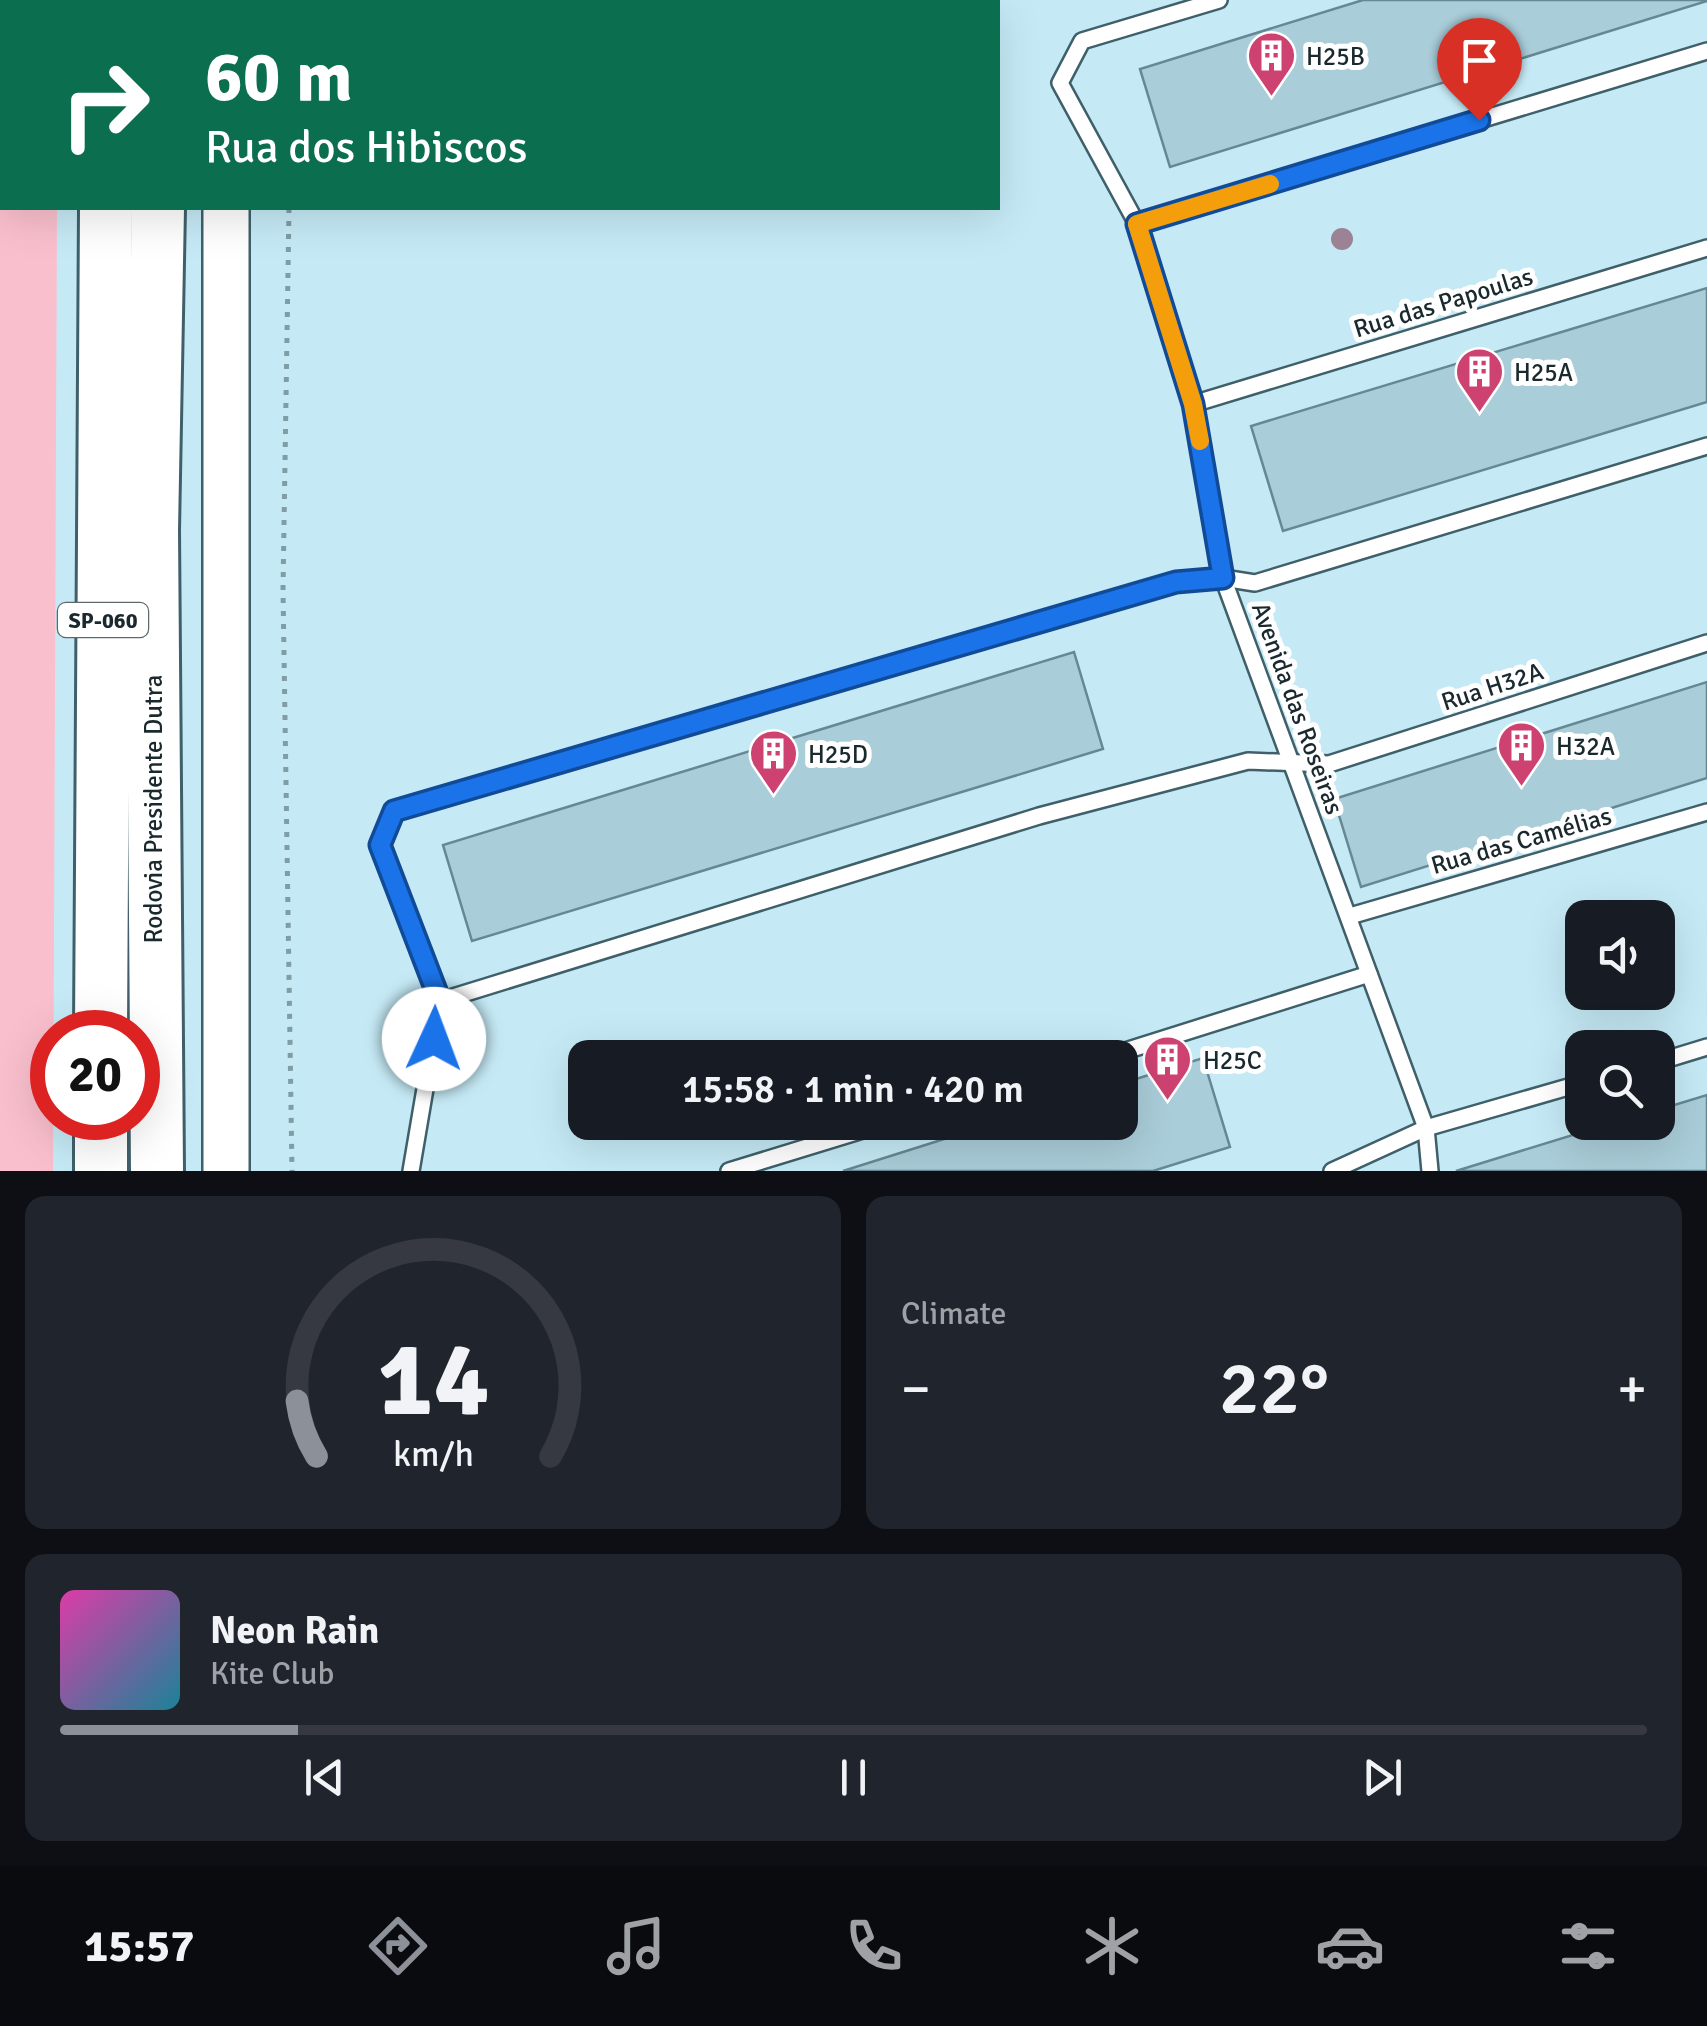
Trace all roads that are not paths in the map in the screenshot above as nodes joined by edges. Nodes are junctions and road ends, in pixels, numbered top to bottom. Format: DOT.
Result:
graph roads {
  1 [pos="1219,0"];
  2 [pos="1707,51"];
  3 [pos="106,210"];
  4 [pos="158,210"];
  5 [pos="226,210"];
  6 [pos="1137,224"];
  7 [pos="1707,248"];
  8 [pos="1193,404"];
  9 [pos="1707,446"];
  10 [pos="152,530"];
  11 [pos="1223,578"];
  12 [pos="1707,644"];
  13 [pos="1291,766"];
  14 [pos="1707,812"];
  15 [pos="1350,916"];
  16 [pos="1369,974"];
  17 [pos="440,1001"];
  18 [pos="101,1010"];
  19 [pos="1138,1047"];
  20 [pos="1707,1048"];
  21 [pos="1675,1057"];
  22 [pos="1565,1088"];
  23 [pos="1426,1128"];
  24 [pos="101,1140"];
  25 [pos="830,1140"];
  26 [pos="101,1171"];
  27 [pos="157,1171"];
  28 [pos="182,1171"];
  29 [pos="226,1171"];
  30 [pos="410,1171"];
  31 [pos="729,1171"];
  32 [pos="1332,1171"];
  33 [pos="1430,1171"];
  1 -- 6 [label="lane, Avenida das Roseiras"];
  2 -- 6 [label="lane"];
  3 -- 18 [label="highway, Rodovia Presidente Dutra / SP-060"];
  4 -- 10 [label="highway, Rodovia Presidente Dutra / SP-060"];
  5 -- 29 [label="main road"];
  6 -- 8 [label="lane, Avenida das Roseiras"];
  7 -- 8 [label="lane, Rua das Papoulas"];
  8 -- 11 [label="lane, Avenida das Roseiras"];
  9 -- 11 [label="lane"];
  10 -- 27 [label="highway, Rodovia Presidente Dutra / SP-060"];
  10 -- 28 [label="main road"];
  11 -- 13 [label="lane, Avenida das Roseiras"];
  11 -- 17 [label="lane"];
  12 -- 13 [label="lane, Rua H32A"];
  13 -- 15 [label="lane, Avenida das Roseiras"];
  13 -- 17 [label="lane"];
  14 -- 15 [label="lane, Rua das Camélias"];
  15 -- 16 [label="lane, Avenida das Roseiras"];
  16 -- 19 [label="lane"];
  16 -- 23 [label="lane, Avenida das Roseiras"];
  17 -- 30 [label="lane"];
  20 -- 21 [label="lane"];
  22 -- 23 [label="lane"];
  23 -- 32 [label="lane"];
  23 -- 33 [label="lane, Avenida das Roseiras"];
  24 -- 26 [label="highway"];
  25 -- 31 [label="lane"];
}
